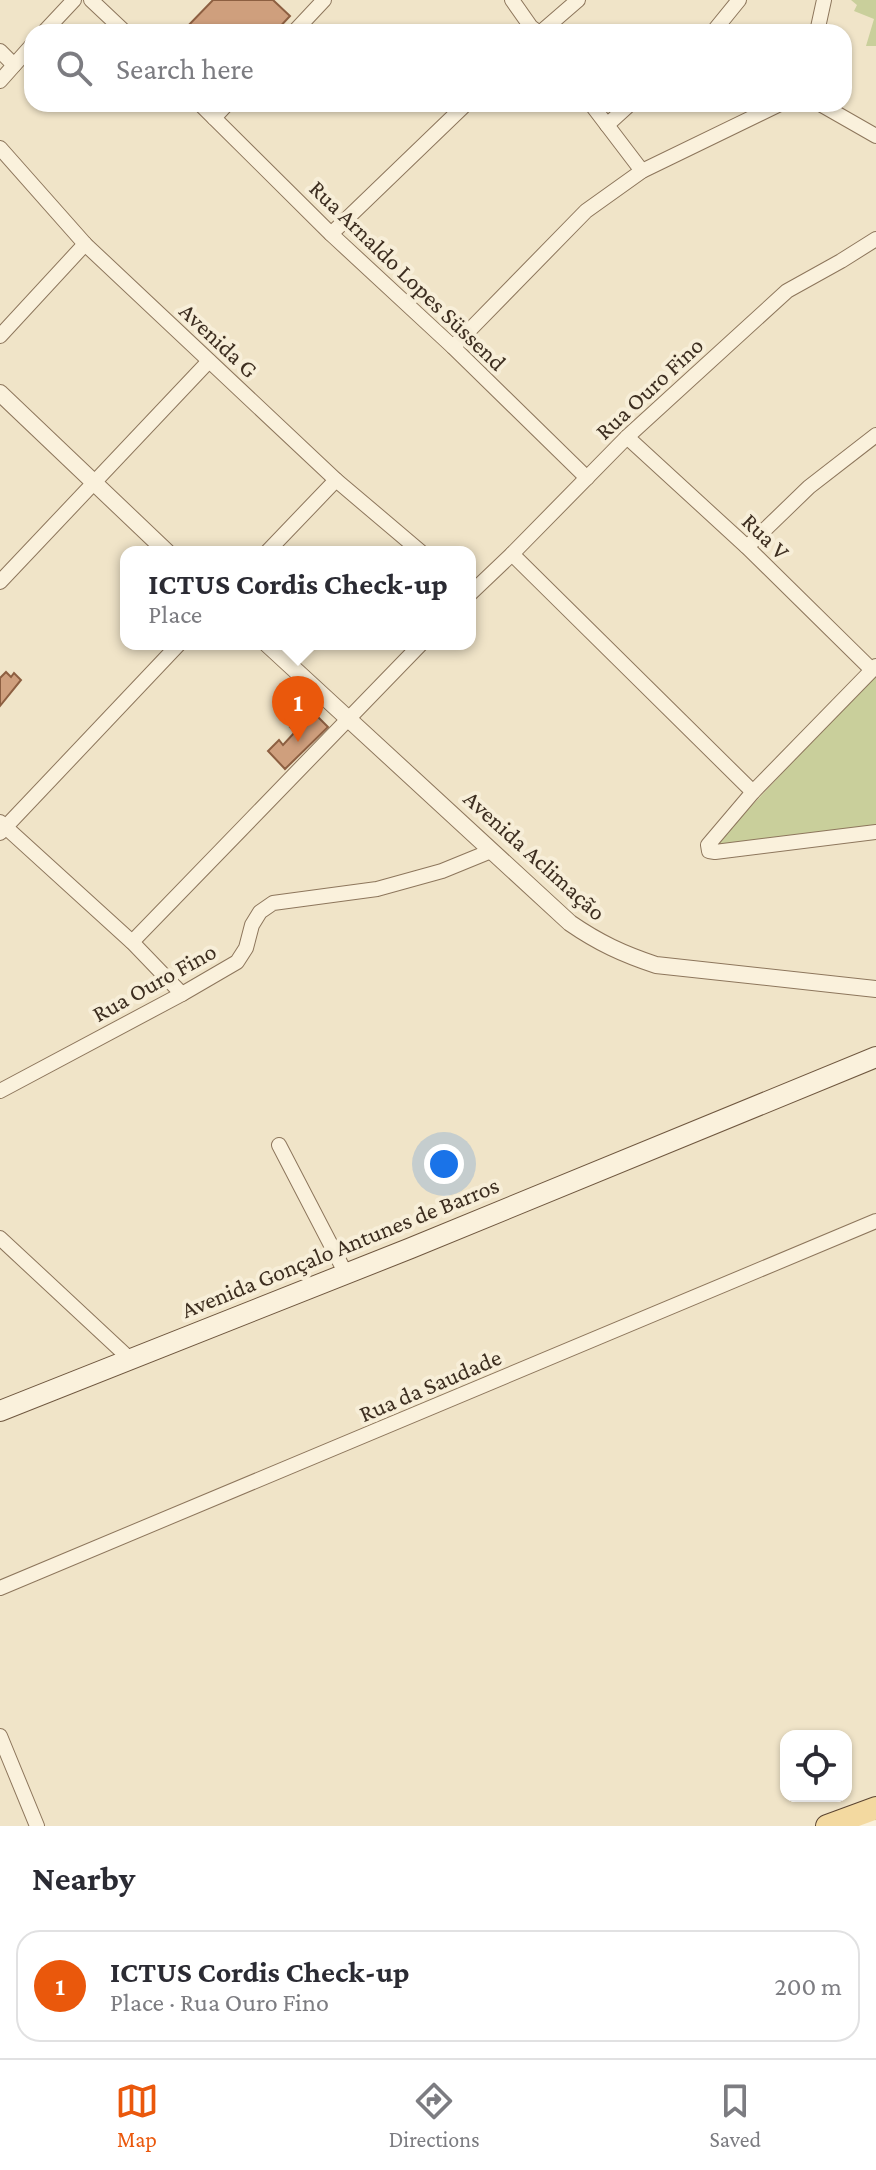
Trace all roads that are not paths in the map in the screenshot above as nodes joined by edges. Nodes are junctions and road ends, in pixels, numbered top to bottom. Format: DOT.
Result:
graph roads {
  1 [pos="74,0"];
  2 [pos="91,0"];
  3 [pos="324,0"];
  4 [pos="512,0"];
  5 [pos="578,0"];
  6 [pos="739,0"];
  7 [pos="824,0"];
  8 [pos="52,24"];
  9 [pos="116,24"];
  10 [pos="302,24"];
  11 [pos="529,24"];
  12 [pos="550,24"];
  13 [pos="720,24"];
  14 [pos="819,24"];
  15 [pos="0,51"];
  16 [pos="24,54"];
  17 [pos="14,65"];
  18 [pos="0,81"];
  19 [pos="208,112"];
  20 [pos="220,112"];
  21 [pos="458,112"];
  22 [pos="597,112"];
  23 [pos="621,112"];
  24 [pos="764,112"];
  25 [pos="834,112"];
  26 [pos="214,118"];
  27 [pos="607,125"];
  28 [pos="876,136"];
  29 [pos="0,148"];
  30 [pos="642,171"];
  31 [pos="331,234"];
  32 [pos="876,239"];
  33 [pos="85,244"];
  34 [pos="0,336"];
  35 [pos="453,347"];
  36 [pos="209,361"];
  37 [pos="0,393"];
  38 [pos="876,435"];
  39 [pos="627,437"];
  40 [pos="587,478"];
  41 [pos="336,480"];
  42 [pos="94,484"];
  43 [pos="161,546"];
  44 [pos="273,546"];
  45 [pos="414,546"];
  46 [pos="747,547"];
  47 [pos="512,554"];
  48 [pos="0,582"];
  49 [pos="476,588"];
  50 [pos="173,650"];
  51 [pos="274,650"];
  52 [pos="415,650"];
  53 [pos="874,668"];
  54 [pos="349,718"];
  55 [pos="753,792"];
  56 [pos="2,827"];
  57 [pos="876,832"];
  58 [pos="491,851"];
  59 [pos="132,942"];
  60 [pos="876,989"];
  61 [pos="182,994"];
  62 [pos="876,1057"];
  63 [pos="0,1091"];
  64 [pos="279,1145"];
  65 [pos="876,1221"];
  66 [pos="0,1238"];
  67 [pos="346,1274"];
  68 [pos="130,1359"];
  69 [pos="0,1411"];
  70 [pos="0,1588"];
  71 [pos="0,1736"];
  72 [pos="876,1808"];
  73 [pos="855,1822"];
  74 [pos="37,1826"];
  75 [pos="827,1826"];
  1 -- 8 [label="street"];
  2 -- 9 [label="street"];
  3 -- 10 [label="street"];
  4 -- 11 [label="street"];
  5 -- 12 [label="street"];
  6 -- 13 [label="street"];
  7 -- 14 [label="street"];
  15 -- 17 [label="street"];
  16 -- 17 [label="street"];
  17 -- 18 [label="street"];
  19 -- 26 [label="street, Rua Arnaldo Lopes Süssend"];
  20 -- 26 [label="street"];
  21 -- 31 [label="street"];
  22 -- 27 [label="street"];
  23 -- 27 [label="street"];
  24 -- 30 [label="street"];
  25 -- 28 [label="street"];
  26 -- 31 [label="street, Rua Arnaldo Lopes Süssend"];
  27 -- 30 [label="street"];
  29 -- 33 [label="street, Avenida G"];
  30 -- 35 [label="street"];
  31 -- 35 [label="street, Rua Arnaldo Lopes Süssend"];
  32 -- 39 [label="street, Rua Ouro Fino"];
  33 -- 34 [label="street"];
  33 -- 36 [label="street, Avenida G"];
  35 -- 40 [label="street, Rua Arnaldo Lopes Süssend"];
  36 -- 41 [label="street, Avenida G"];
  36 -- 42 [label="street"];
  37 -- 42 [label="street"];
  38 -- 46 [label="street"];
  39 -- 40 [label="street, Rua Ouro Fino"];
  39 -- 46 [label="street, Rua V"];
  40 -- 47 [label="street, Rua Ouro Fino"];
  41 -- 44 [label="street"];
  41 -- 45 [label="street, Avenida G"];
  42 -- 43 [label="street"];
  42 -- 48 [label="street"];
  46 -- 53 [label="street, Rua V"];
  47 -- 49 [label="street, Rua Ouro Fino"];
  47 -- 55 [label="street"];
  50 -- 56 [label="street"];
  51 -- 54 [label="street, Avenida Aclimação"];
  52 -- 54 [label="street, Rua Ouro Fino"];
  53 -- 55 [label="street"];
  54 -- 58 [label="street, Avenida Aclimação"];
  54 -- 59 [label="street, Rua Ouro Fino"];
  55 -- 57 [label="street"];
  56 -- 59 [label="street"];
  58 -- 60 [label="street, Avenida Aclimação"];
  58 -- 61 [label="street, Rua Ouro Fino"];
  59 -- 61 [label="street"];
  61 -- 63 [label="street, Rua Ouro Fino"];
  62 -- 67 [label="main road, Avenida Gonçalo Antunes de Barros"];
  64 -- 67 [label="street"];
  65 -- 70 [label="street, Rua da Saudade"];
  66 -- 68 [label="street"];
  67 -- 68 [label="main road, Avenida Gonçalo Antunes de Barros"];
  68 -- 69 [label="main road, Avenida Gonçalo Antunes de Barros"];
  71 -- 74 [label="street"];
  72 -- 73 [label="main road"];
  73 -- 75 [label="main road"];
}
